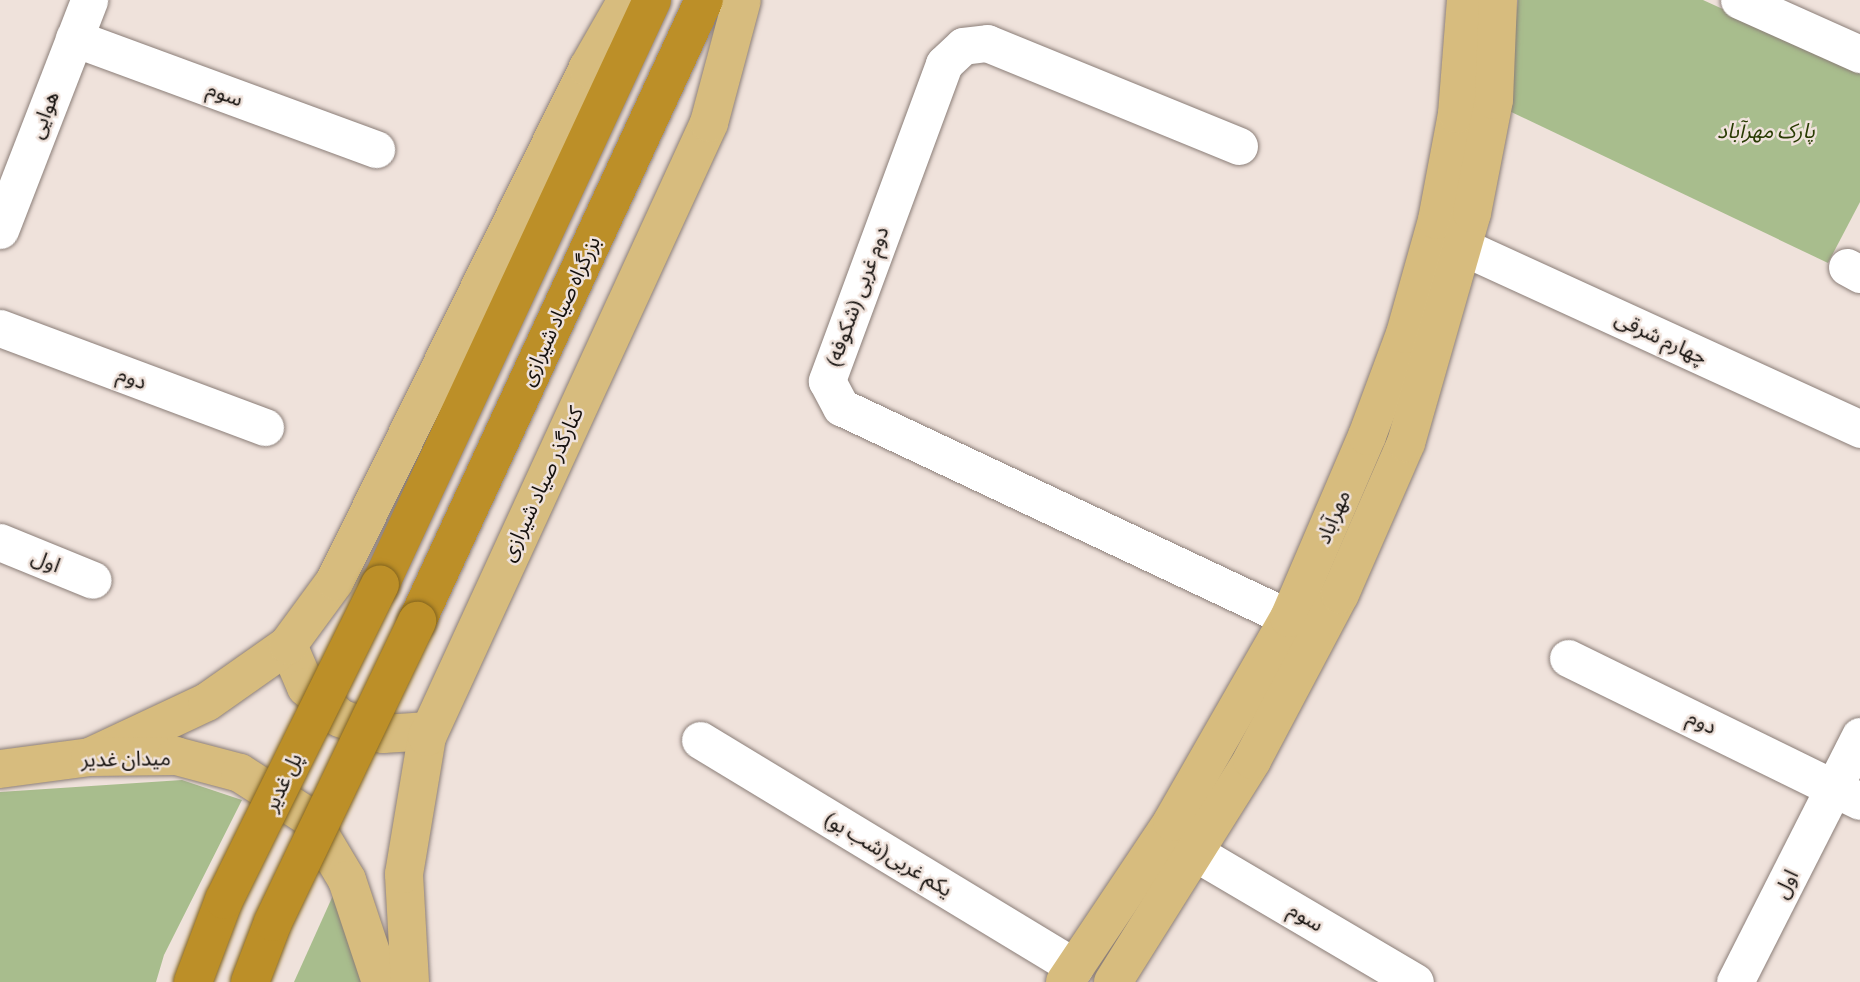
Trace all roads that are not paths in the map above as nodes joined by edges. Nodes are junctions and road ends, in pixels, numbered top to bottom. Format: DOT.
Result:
graph roads {
  1 [pos="89,0"];
  2 [pos="627,0"];
  3 [pos="652,0"];
  4 [pos="704,0"];
  5 [pos="742,0"];
  6 [pos="1466,0"];
  7 [pos="1498,0"];
  8 [pos="1739,0"];
  9 [pos="74,38"];
  10 [pos="1860,54"];
  11 [pos="1239,146"];
  12 [pos="376,149"];
  13 [pos="3,214"];
  14 [pos="1463,247"];
  15 [pos="0,328"];
  16 [pos="265,427"];
  17 [pos="1860,429"];
  18 [pos="0,542"];
  19 [pos="93,580"];
  20 [pos="1289,618"];
  21 [pos="288,645"];
  22 [pos="1568,658"];
  23 [pos="429,731"];
  24 [pos="1860,736"];
  25 [pos="700,740"];
  26 [pos="90,757"];
  27 [pos="0,769"];
  28 [pos="1848,794"];
  29 [pos="1196,853"];
  30 [pos="1070,974"];
  31 [pos="193,982"];
  32 [pos="250,982"];
  33 [pos="381,982"];
  34 [pos="410,982"];
  35 [pos="1113,982"];
  36 [pos="1415,982"];
  37 [pos="1735,982"];
  1 -- 9 [label="street, هوایی"];
  2 -- 21 [label="main road"];
  3 -- 31 [label="highway, پل غدیر, bridge"];
  4 -- 32 [label="highway, بزرگراه صیاد شیرازی, bridge"];
  5 -- 23 [label="main road, کنارگذر صیاد شیرازی"];
  6 -- 20 [label="main road, مهرآباد"];
  7 -- 14 [label="main road, مهرآباد"];
  8 -- 10 [label="street"];
  9 -- 12 [label="street, سوم"];
  9 -- 13 [label="street, هوایی"];
  11 -- 20 [label="street, دوم غربی (شکوفه)"];
  14 -- 17 [label="street, چهارم شرقی"];
  14 -- 29 [label="main road, مهرآباد"];
  15 -- 16 [label="street, دوم"];
  18 -- 19 [label="street, اول"];
  20 -- 30 [label="main road, مهرآباد"];
  21 -- 23 [label="main road"];
  21 -- 26 [label="main road"];
  22 -- 28 [label="street, دوم"];
  23 -- 34 [label="main road, کنارگذر صیاد شیرازی"];
  24 -- 28 [label="street, اول"];
  25 -- 30 [label="street, یکم غربی(شب بو)"];
  26 -- 27 [label="main road, میدان غدیر"];
  26 -- 33 [label="main road, میدان غدیر"];
  28 -- 37 [label="street, اول"];
  29 -- 35 [label="main road, مهرآباد"];
  29 -- 36 [label="street, سوم"];
}
